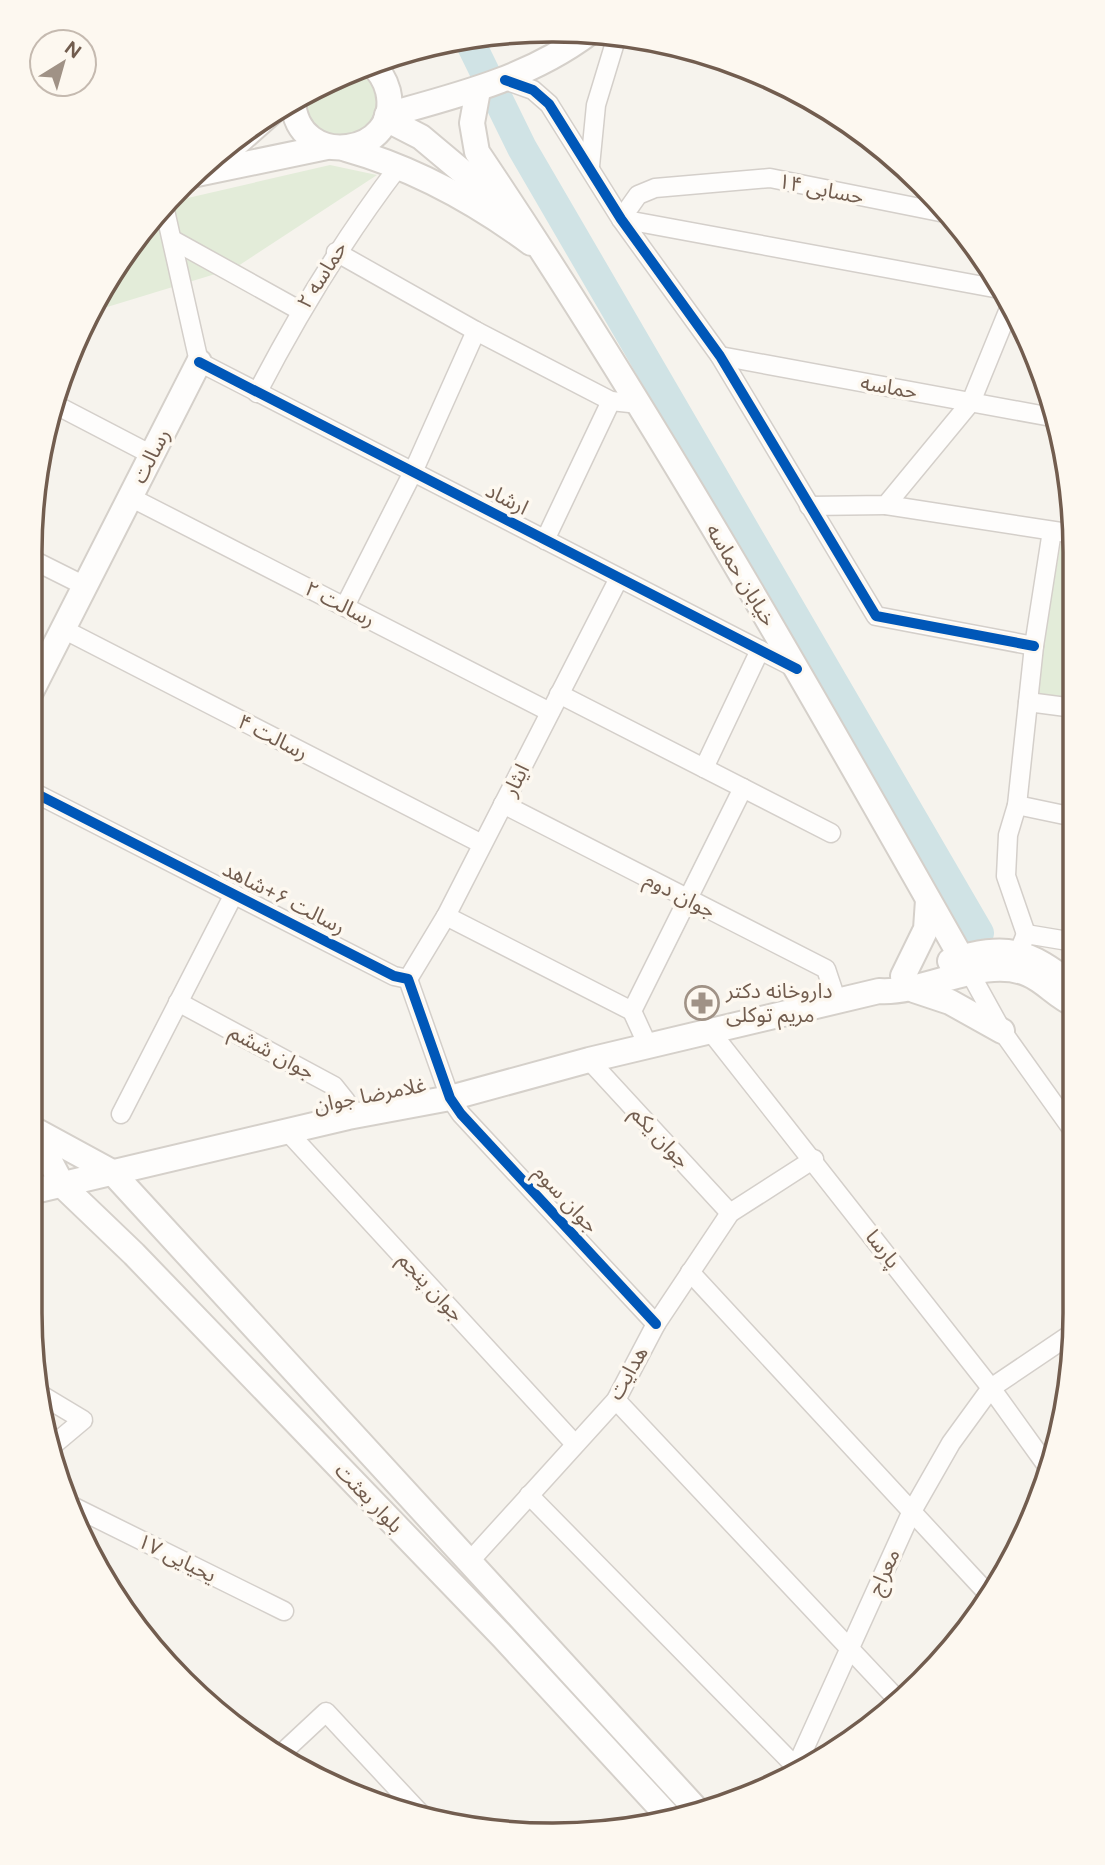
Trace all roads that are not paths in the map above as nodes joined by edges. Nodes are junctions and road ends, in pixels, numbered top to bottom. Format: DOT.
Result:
graph roads {
  1 [pos="576,43"];
  2 [pos="614,46"];
  3 [pos="378,73"];
  4 [pos="505,80"];
  5 [pos="478,90"];
  6 [pos="296,111"];
  7 [pos="387,117"];
  8 [pos="337,148"];
  9 [pos="399,166"];
  10 [pos="590,166"];
  11 [pos="214,171"];
  12 [pos="930,210"];
  13 [pos="167,218"];
  14 [pos="621,219"];
  15 [pos="173,240"];
  16 [pos="336,252"];
  17 [pos="546,255"];
  18 [pos="989,287"];
  19 [pos="299,310"];
  20 [pos="1005,317"];
  21 [pos="476,331"];
  22 [pos="720,356"];
  23 [pos="199,362"];
  24 [pos="257,393"];
  25 [pos="611,401"];
  26 [pos="971,402"];
  27 [pos="639,404"];
  28 [pos="63,408"];
  29 [pos="1045,416"];
  30 [pos="152,454"];
  31 [pos="413,472"];
  32 [pos="130,497"];
  33 [pos="886,505"];
  34 [pos="809,506"];
  35 [pos="1052,531"];
  36 [pos="1062,532"];
  37 [pos="545,540"];
  38 [pos="42,564"];
  39 [pos="619,578"];
  40 [pos="85,586"];
  41 [pos="345,606"];
  42 [pos="63,629"];
  43 [pos="1034,646"];
  44 [pos="760,650"];
  45 [pos="797,669"];
  46 [pos="42,670"];
  47 [pos="559,694"];
  48 [pos="1028,702"];
  49 [pos="1063,707"];
  50 [pos="550,712"];
  51 [pos="704,768"];
  52 [pos="743,788"];
  53 [pos="42,797"];
  54 [pos="503,804"];
  55 [pos="1017,805"];
  56 [pos="1063,815"];
  57 [pos="831,834"];
  58 [pos="482,844"];
  59 [pos="234,894"];
  60 [pos="686,898"];
  61 [pos="928,900"];
  62 [pos="446,916"];
  63 [pos="1063,942"];
  64 [pos="1022,943"];
  65 [pos="965,966"];
  66 [pos="1063,978"];
  67 [pos="408,979"];
  68 [pos="908,983"];
  69 [pos="1063,997"];
  70 [pos="178,1002"];
  71 [pos="836,1002"];
  72 [pos="632,1011"];
  73 [pos="1002,1031"];
  74 [pos="711,1032"];
  75 [pos="648,1046"];
  76 [pos="589,1060"];
  77 [pos="450,1098"];
  78 [pos="121,1114"];
  79 [pos="348,1117"];
  80 [pos="1063,1117"];
  81 [pos="287,1131"];
  82 [pos="42,1132"];
  83 [pos="42,1147"];
  84 [pos="814,1159"];
  85 [pos="112,1172"];
  86 [pos="63,1186"];
  87 [pos="42,1190"];
  88 [pos="730,1213"];
  89 [pos="164,1229"];
  90 [pos="134,1254"];
  91 [pos="690,1272"];
  92 [pos="656,1324"];
  93 [pos="1062,1340"];
  94 [pos="991,1388"];
  95 [pos="50,1400"];
  96 [pos="616,1400"];
  97 [pos="58,1441"];
  98 [pos="574,1443"];
  99 [pos="1042,1459"];
  100 [pos="528,1495"];
  101 [pos="82,1511"];
  102 [pos="911,1513"];
  103 [pos="470,1562"];
  104 [pos="982,1588"];
  105 [pos="284,1611"];
  106 [pos="536,1635"];
  107 [pos="851,1646"];
  108 [pos="518,1653"];
  109 [pos="892,1693"];
  110 [pos="287,1748"];
  111 [pos="800,1759"];
  112 [pos="792,1763"];
  113 [pos="411,1803"];
  114 [pos="692,1804"];
  115 [pos="663,1811"];
  1 -- 4 [label="main road"];
  2 -- 10 [label="street"];
  3 -- 7 [label="main road"];
  4 -- 5 [label="main road"];
  4 -- 10 [label="street"];
  5 -- 7 [label="main road"];
  5 -- 17 [label="main road"];
  6 -- 8 [label="main road"];
  7 -- 8 [label="main road"];
  7 -- 17 [label="main road, خیابان حماسه"];
  8 -- 9 [label="main road, خیابان حماسه"];
  8 -- 11 [label="main road"];
  9 -- 16 [label="street, حماسه ۲"];
  9 -- 17 [label="main road, خیابان حماسه"];
  10 -- 14 [label="street"];
  12 -- 14 [label="street, حسابی ۱۴"];
  13 -- 15 [label="street"];
  14 -- 18 [label="street"];
  14 -- 22 [label="street"];
  15 -- 19 [label="street"];
  15 -- 23 [label="street"];
  16 -- 19 [label="street, حماسه ۲"];
  16 -- 21 [label="street"];
  17 -- 27 [label="main road, خیابان حماسه"];
  19 -- 24 [label="street, حماسه ۲"];
  20 -- 26 [label="street"];
  21 -- 25 [label="street"];
  21 -- 31 [label="street"];
  22 -- 26 [label="street, حماسه"];
  22 -- 34 [label="street"];
  23 -- 24 [label="street, ارشاد"];
  23 -- 30 [label="main road, رسالت"];
  24 -- 31 [label="street, ارشاد"];
  25 -- 27 [label="street"];
  25 -- 37 [label="street"];
  26 -- 29 [label="street, حماسه"];
  26 -- 33 [label="street"];
  27 -- 45 [label="main road, خیابان حماسه"];
  28 -- 30 [label="street"];
  30 -- 32 [label="main road, رسالت"];
  31 -- 37 [label="street, ارشاد"];
  31 -- 41 [label="street"];
  32 -- 40 [label="main road, رسالت"];
  32 -- 41 [label="street, رسالت ۲"];
  33 -- 34 [label="street"];
  33 -- 35 [label="street"];
  34 -- 43 [label="street"];
  35 -- 36 [label="street"];
  35 -- 43 [label="street"];
  37 -- 39 [label="street, ارشاد"];
  38 -- 40 [label="street"];
  39 -- 44 [label="street, ارشاد"];
  39 -- 47 [label="street, ایثار"];
  40 -- 42 [label="main road, رسالت"];
  41 -- 50 [label="street, رسالت ۲"];
  42 -- 46 [label="main road, رسالت"];
  42 -- 58 [label="street, رسالت ۴"];
  43 -- 48 [label="street"];
  44 -- 45 [label="street, ارشاد"];
  44 -- 51 [label="street"];
  45 -- 61 [label="main road, خیابان حماسه"];
  47 -- 50 [label="street, ایثار"];
  47 -- 51 [label="street"];
  48 -- 49 [label="street"];
  48 -- 55 [label="street"];
  50 -- 54 [label="street, ایثار"];
  51 -- 52 [label="street"];
  52 -- 57 [label="street"];
  52 -- 60 [label="street"];
  53 -- 59 [label="street, رسالت ۶+شاهد"];
  54 -- 58 [label="street, ایثار"];
  54 -- 60 [label="street, جوان دوم"];
  55 -- 56 [label="street"];
  55 -- 64 [label="street"];
  58 -- 62 [label="street, ایثار"];
  59 -- 67 [label="street, رسالت ۶+شاهد"];
  59 -- 70 [label="street"];
  60 -- 71 [label="street, جوان دوم"];
  60 -- 72 [label="street"];
  61 -- 65 [label="main road, خیابان حماسه"];
  61 -- 68 [label="main road"];
  62 -- 67 [label="street, ایثار"];
  62 -- 72 [label="street"];
  63 -- 64 [label="street"];
  64 -- 65 [label="main road"];
  64 -- 66 [label="main road"];
  65 -- 68 [label="main road, غلامرضا جوان"];
  65 -- 69 [label="main road"];
  65 -- 73 [label="street"];
  67 -- 77 [label="street"];
  68 -- 71 [label="main road, غلامرضا جوان"];
  68 -- 73 [label="main road"];
  70 -- 78 [label="street"];
  70 -- 79 [label="street, جوان ششم"];
  71 -- 74 [label="main road, غلامرضا جوان"];
  72 -- 75 [label="street"];
  73 -- 80 [label="street"];
  74 -- 75 [label="main road, غلامرضا جوان"];
  74 -- 84 [label="street, پارسا"];
  75 -- 76 [label="main road, غلامرضا جوان"];
  76 -- 77 [label="main road, غلامرضا جوان"];
  76 -- 88 [label="street, جوان یکم"];
  77 -- 79 [label="main road, غلامرضا جوان"];
  77 -- 92 [label="street, جوان سوم"];
  79 -- 81 [label="main road, غلامرضا جوان"];
  81 -- 85 [label="main road, غلامرضا جوان"];
  81 -- 98 [label="street, جوان پنجم"];
  82 -- 85 [label="main road, بلوار بعثت"];
  83 -- 86 [label="main road, بلوار بعثت"];
  84 -- 88 [label="street, هدایت"];
  84 -- 94 [label="street, پارسا"];
  85 -- 86 [label="main road, غلامرضا جوان"];
  85 -- 89 [label="main road, بلوار بعثت"];
  86 -- 87 [label="main road, غلامرضا جوان"];
  86 -- 90 [label="main road, بلوار بعثت"];
  88 -- 91 [label="street, هدایت"];
  89 -- 90 [label="main road"];
  89 -- 103 [label="main road, بلوار بعثت"];
  90 -- 108 [label="main road, بلوار بعثت"];
  91 -- 92 [label="street, هدایت"];
  91 -- 102 [label="street"];
  92 -- 96 [label="street, هدایت"];
  93 -- 94 [label="street, معراج"];
  94 -- 99 [label="street, پارسا"];
  94 -- 102 [label="street, معراج"];
  95 -- 97 [label="street"];
  96 -- 98 [label="street, هدایت"];
  96 -- 107 [label="street"];
  98 -- 100 [label="street, هدایت"];
  100 -- 103 [label="street, هدایت"];
  100 -- 112 [label="street"];
  101 -- 105 [label="street, یحیایی ۱۷"];
  102 -- 104 [label="street"];
  102 -- 107 [label="street, معراج"];
  103 -- 106 [label="main road, بلوار بعثت"];
  106 -- 108 [label="main road"];
  106 -- 114 [label="main road, بلوار بعثت"];
  107 -- 109 [label="street"];
  107 -- 111 [label="street, معراج"];
  108 -- 115 [label="main road, بلوار بعثت"];
  110 -- 113 [label="street"];
}
